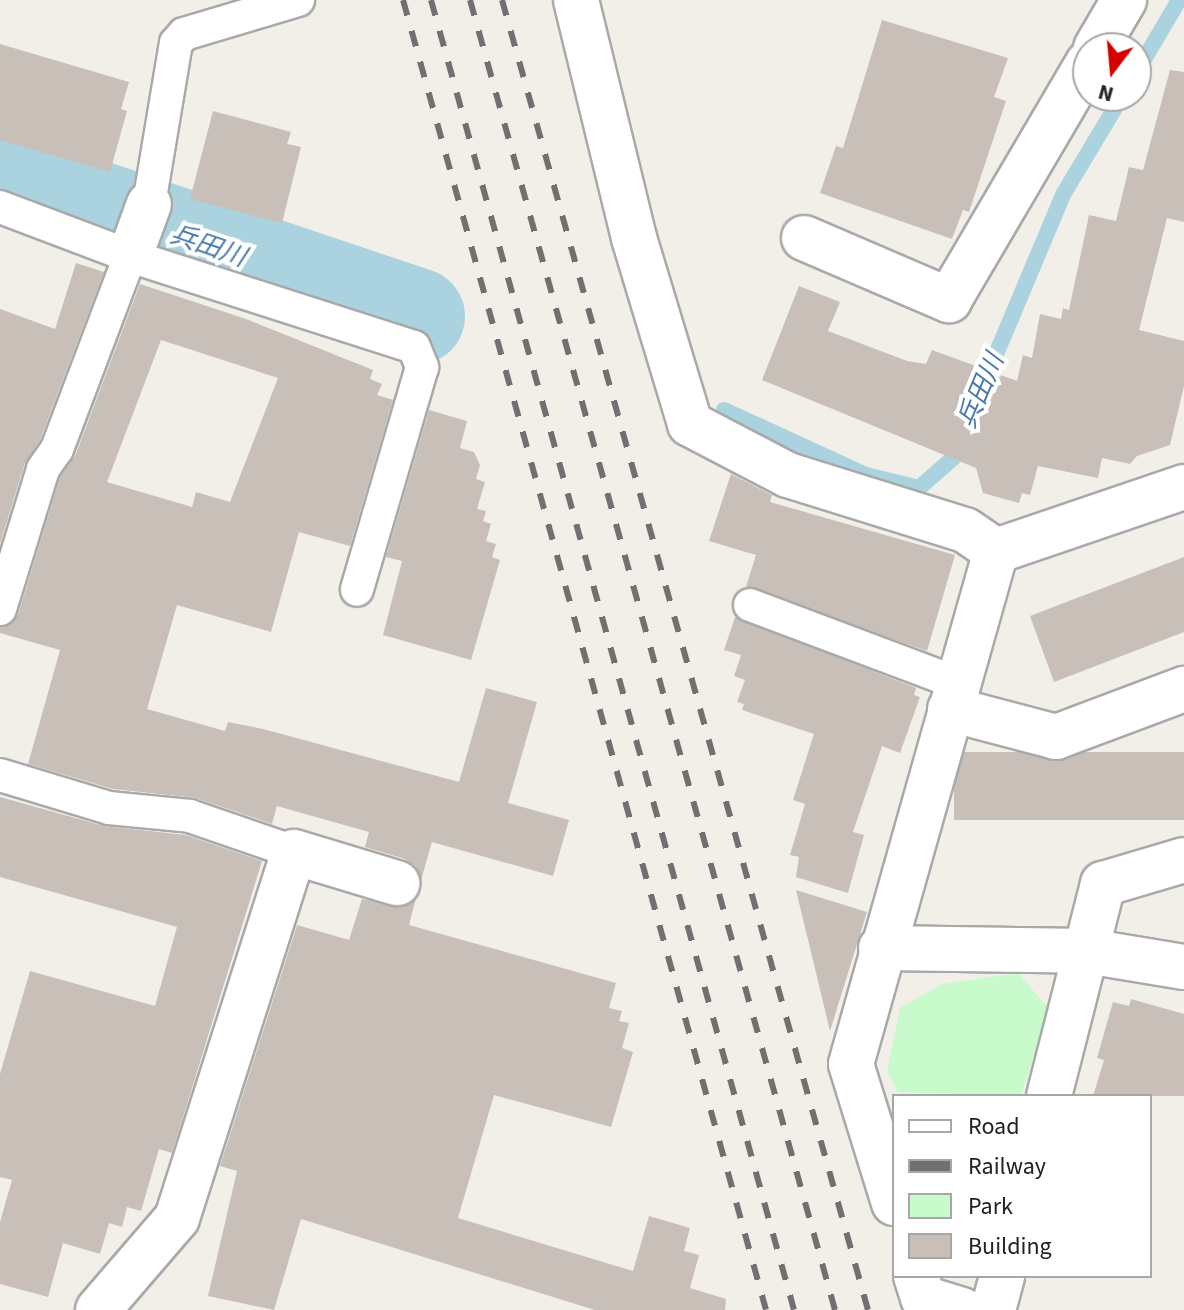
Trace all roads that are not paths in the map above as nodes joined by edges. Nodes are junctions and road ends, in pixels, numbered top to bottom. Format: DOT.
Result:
graph roads {
  1 [pos="298,0"];
  2 [pos="576,0"];
  3 [pos="1124,0"];
  4 [pos="1105,32"];
  5 [pos="1072,90"];
  6 [pos="149,204"];
  7 [pos="0,207"];
  8 [pos="804,238"];
  9 [pos="132,251"];
  10 [pos="1184,487"];
  11 [pos="996,551"];
  12 [pos="357,590"];
  13 [pos="750,605"];
  14 [pos="0,609"];
  15 [pos="1184,689"];
  16 [pos="954,696"];
  17 [pos="0,775"];
  18 [pos="294,852"];
  19 [pos="1184,860"];
  20 [pos="397,883"];
  21 [pos="881,948"];
  22 [pos="1087,951"];
  23 [pos="1184,967"];
  24 [pos="1050,1094"];
  25 [pos="892,1197"];
  26 [pos="917,1278"];
  27 [pos="1001,1278"];
  28 [pos="98,1310"];
  29 [pos="962,1310"];
  30 [pos="993,1310"];
  1 -- 6 [label="lane"];
  2 -- 11 [label="street"];
  3 -- 4 [label="street"];
  5 -- 8 [label="street"];
  6 -- 9 [label="street"];
  7 -- 9 [label="lane"];
  9 -- 12 [label="lane"];
  9 -- 14 [label="lane"];
  10 -- 11 [label="street"];
  11 -- 16 [label="street"];
  13 -- 16 [label="lane"];
  15 -- 16 [label="street"];
  16 -- 21 [label="street"];
  17 -- 18 [label="lane"];
  18 -- 20 [label="street"];
  18 -- 28 [label="street"];
  19 -- 22 [label="street"];
  21 -- 22 [label="street"];
  21 -- 25 [label="street"];
  22 -- 23 [label="street"];
  22 -- 24 [label="street"];
  26 -- 29 [label="street"];
  27 -- 30 [label="street"];
}
